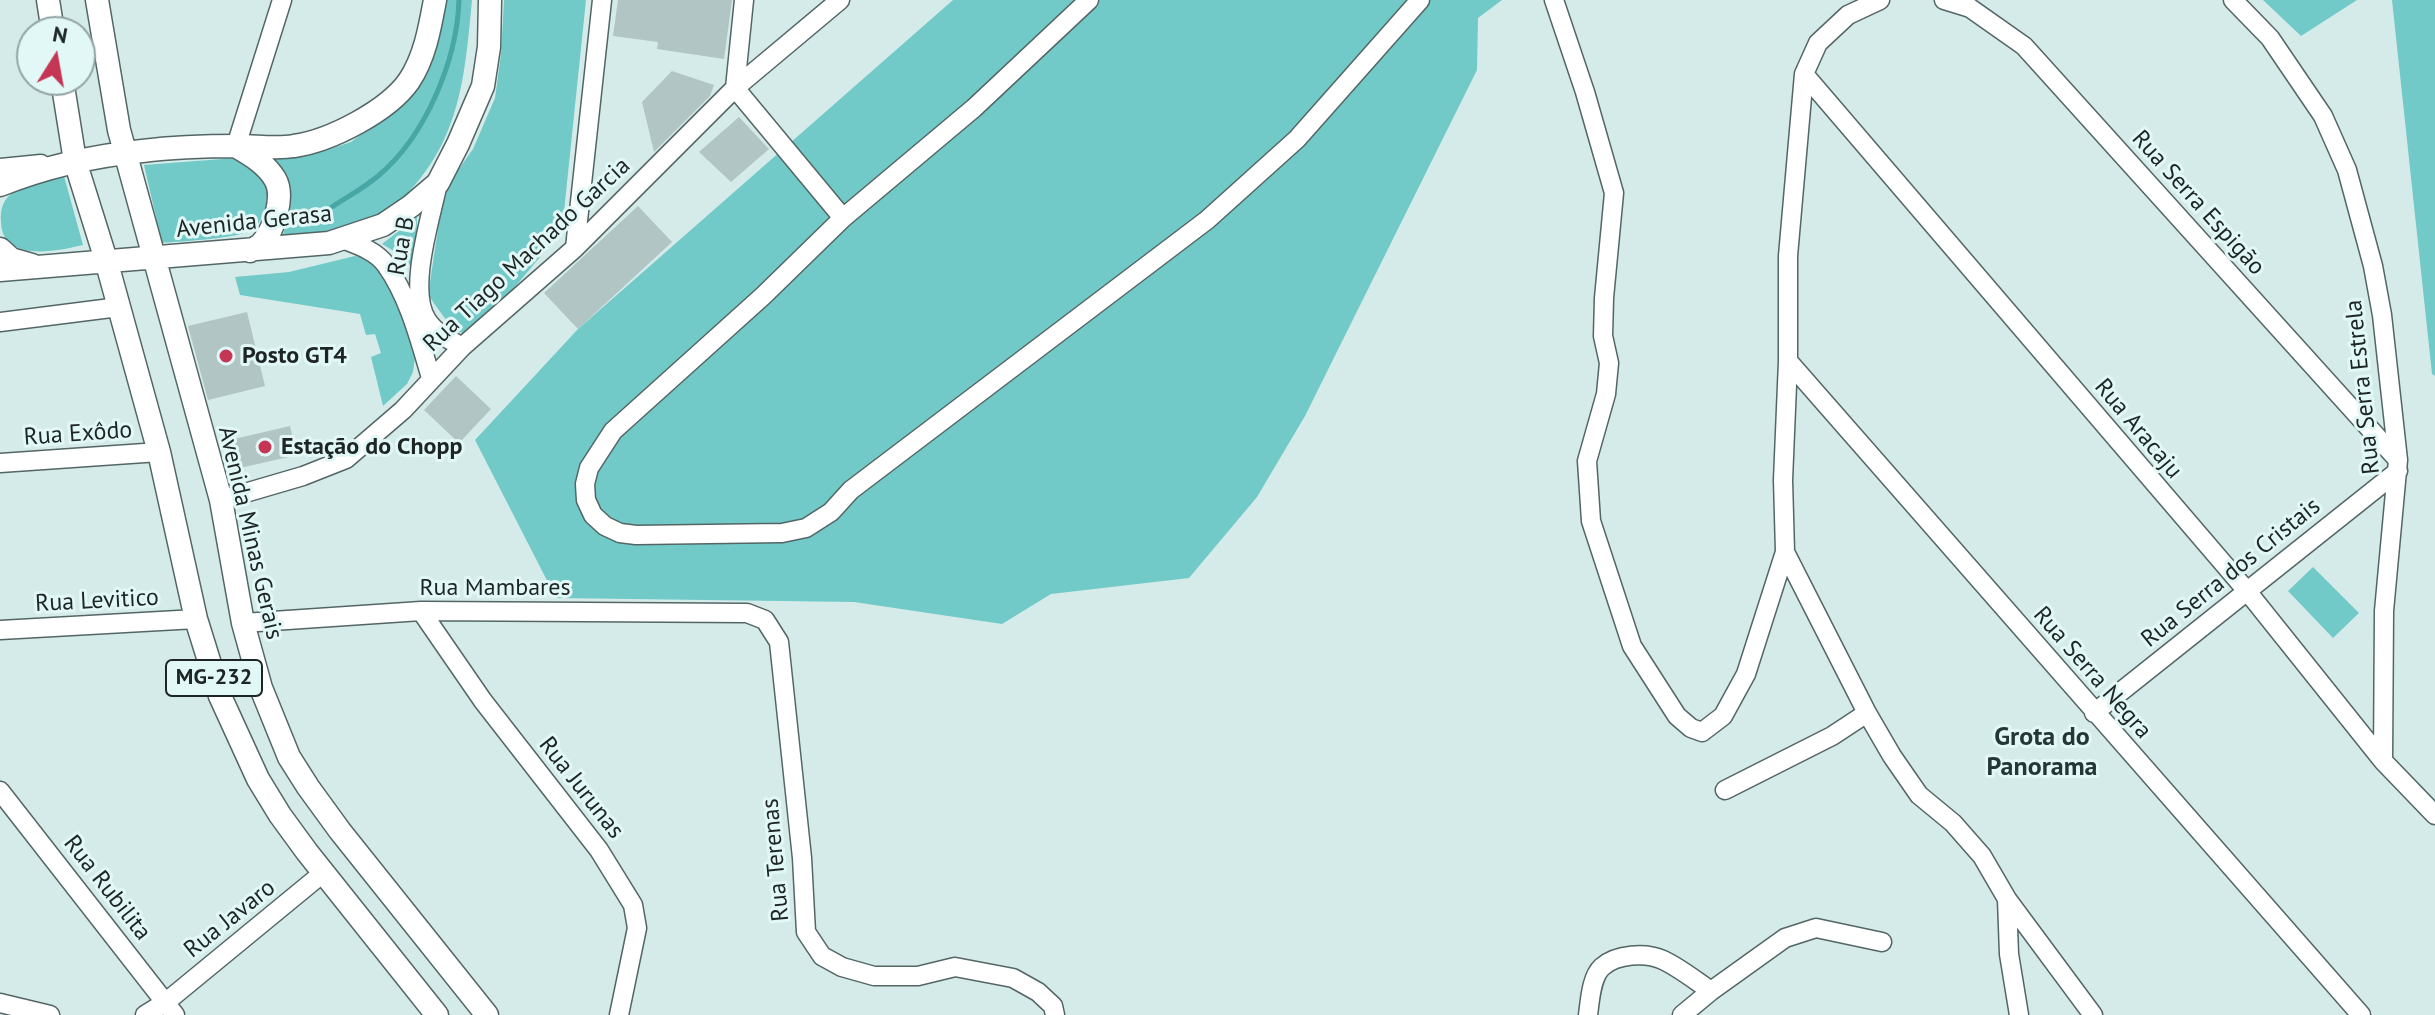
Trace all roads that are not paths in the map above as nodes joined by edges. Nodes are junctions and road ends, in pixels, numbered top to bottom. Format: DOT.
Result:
graph roads {
  1 [pos="97,0"];
  2 [pos="282,0"];
  3 [pos="435,0"];
  4 [pos="490,0"];
  5 [pos="602,0"];
  6 [pos="744,0"];
  7 [pos="840,0"];
  8 [pos="1089,0"];
  9 [pos="1420,0"];
  10 [pos="1554,0"];
  11 [pos="1880,0"];
  12 [pos="1944,0"];
  13 [pos="2233,0"];
  14 [pos="1804,74"];
  15 [pos="735,88"];
  16 [pos="65,96"];
  17 [pos="236,146"];
  18 [pos="124,153"];
  19 [pos="75,161"];
  20 [pos="0,168"];
  21 [pos="438,183"];
  22 [pos="0,185"];
  23 [pos="843,218"];
  24 [pos="342,239"];
  25 [pos="575,248"];
  26 [pos="0,249"];
  27 [pos="250,251"];
  28 [pos="153,258"];
  29 [pos="106,260"];
  30 [pos="40,267"];
  31 [pos="0,270"];
  32 [pos="119,307"];
  33 [pos="0,322"];
  34 [pos="462,347"];
  35 [pos="1788,361"];
  36 [pos="431,378"];
  37 [pos="159,452"];
  38 [pos="0,463"];
  39 [pos="2398,465"];
  40 [pos="221,500"];
  41 [pos="1785,552"];
  42 [pos="2247,591"];
  43 [pos="421,611"];
  44 [pos="747,613"];
  45 [pos="196,619"];
  46 [pos="243,623"];
  47 [pos="0,630"];
  48 [pos="1867,713"];
  49 [pos="2094,713"];
  50 [pos="2383,761"];
  51 [pos="1725,790"];
  52 [pos="2,800"];
  53 [pos="2435,815"];
  54 [pos="323,873"];
  55 [pos="2007,899"];
  56 [pos="1882,942"];
  57 [pos="1711,991"];
  58 [pos="0,1003"];
  59 [pos="171,1008"];
  60 [pos="50,1015"];
  61 [pos="145,1015"];
  62 [pos="437,1015"];
  63 [pos="487,1015"];
  64 [pos="619,1015"];
  65 [pos="1055,1015"];
  66 [pos="1588,1015"];
  67 [pos="1682,1015"];
  68 [pos="2019,1015"];
  69 [pos="2093,1015"];
  70 [pos="2361,1015"];
  1 -- 18 [label="main road, Avenida Minas Gerais / MG-232"];
  2 -- 17 [label="street"];
  3 -- 17 [label="main road"];
  4 -- 21 [label="main road, Avenida Gerasa"];
  5 -- 25 [label="street"];
  6 -- 15 [label="street"];
  7 -- 15 [label="street, Rua Tiago Machado Garcia"];
  8 -- 23 [label="street"];
  9 -- 23 [label="street"];
  10 -- 41 [label="street"];
  11 -- 14 [label="street"];
  12 -- 39 [label="street, Rua Serra Espigão"];
  13 -- 39 [label="street, Rua Serra Estrela"];
  14 -- 35 [label="street"];
  14 -- 42 [label="street, Rua Aracaju"];
  15 -- 23 [label="street"];
  15 -- 25 [label="street, Rua Tiago Machado Garcia"];
  16 -- 19 [label="main road, MG-232"];
  17 -- 18 [label="main road"];
  17 -- 27 [label="main road"];
  18 -- 19 [label="main road"];
  18 -- 28 [label="main road, Avenida Minas Gerais / MG-232"];
  19 -- 20 [label="street"];
  19 -- 22 [label="main road"];
  19 -- 29 [label="main road, MG-232"];
  21 -- 24 [label="main road, Avenida Gerasa"];
  21 -- 34 [label="street, Rua B"];
  24 -- 27 [label="main road, Avenida Gerasa"];
  24 -- 36 [label="street, Rua B"];
  25 -- 34 [label="street, Rua Tiago Machado Garcia"];
  26 -- 30 [label="main road"];
  27 -- 28 [label="main road, Avenida Gerasa"];
  28 -- 29 [label="main road, Avenida Gerasa"];
  28 -- 40 [label="main road, Avenida Minas Gerais / MG-232"];
  29 -- 30 [label="main road"];
  29 -- 32 [label="main road, MG-232"];
  30 -- 31 [label="main road"];
  32 -- 33 [label="street"];
  32 -- 37 [label="main road, MG-232"];
  34 -- 36 [label="street, Rua Tiago Machado Garcia"];
  35 -- 41 [label="street"];
  35 -- 49 [label="street, Rua Serra Negra"];
  36 -- 40 [label="street, Rua Tiago Machado Garcia"];
  37 -- 38 [label="street, Rua Exôdo"];
  37 -- 45 [label="main road, MG-232"];
  39 -- 42 [label="street, Rua Serra dos Cristais"];
  39 -- 50 [label="street, Rua Serra Estrela"];
  40 -- 46 [label="main road, Avenida Minas Gerais / MG-232"];
  41 -- 48 [label="street"];
  42 -- 49 [label="street, Rua Serra dos Cristais"];
  42 -- 50 [label="street, Rua Aracaju"];
  43 -- 44 [label="street, Rua Mambares"];
  43 -- 46 [label="street, Rua Mambares"];
  43 -- 64 [label="street, Rua Jurunas"];
  44 -- 65 [label="street, Rua Terenas"];
  45 -- 47 [label="street, Rua Levitico"];
  45 -- 54 [label="main road, MG-232"];
  46 -- 63 [label="main road, Avenida Minas Gerais / MG-232"];
  48 -- 51 [label="street"];
  48 -- 55 [label="street"];
  49 -- 70 [label="street, Rua Serra Negra"];
  50 -- 53 [label="street, Rua Aracaju"];
  52 -- 59 [label="street, Rua Rubilita"];
  54 -- 59 [label="street, Rua Javaro"];
  54 -- 62 [label="main road, MG-232"];
  55 -- 68 [label="street"];
  55 -- 69 [label="street"];
  56 -- 57 [label="street"];
  57 -- 66 [label="street"];
  57 -- 67 [label="street"];
  58 -- 60 [label="street"];
  59 -- 61 [label="street, Rua Javaro"];
}
